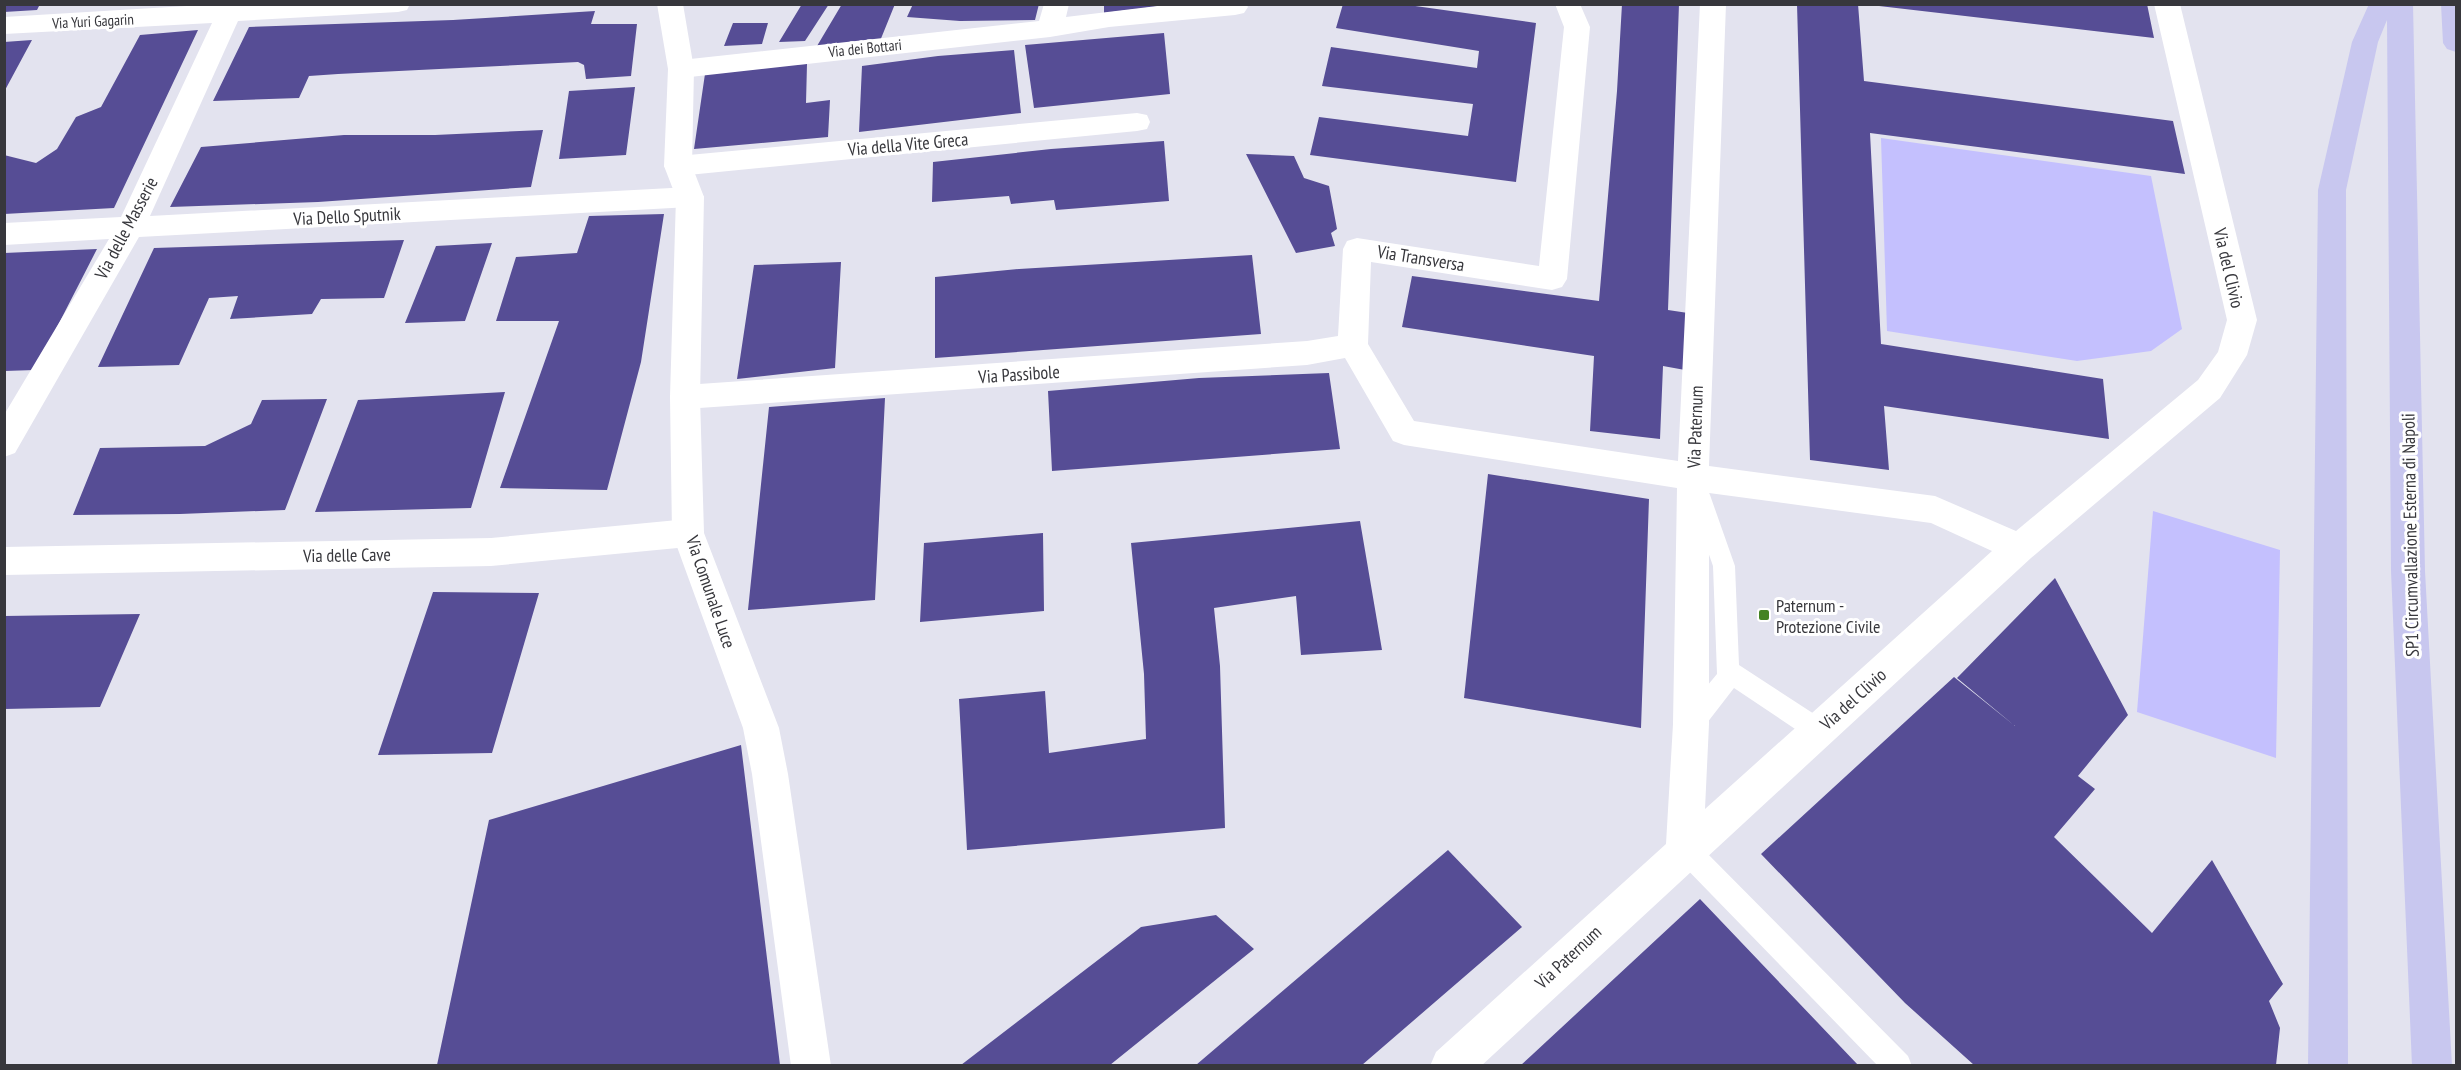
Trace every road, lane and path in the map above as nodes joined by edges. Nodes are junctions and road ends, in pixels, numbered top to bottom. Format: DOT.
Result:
graph roads {
  1 [pos="398,4"];
  2 [pos="670,4"];
  3 [pos="1567,4"];
  4 [pos="1713,4"];
  5 [pos="2167,4"];
  6 [pos="2382,4"];
  7 [pos="2400,4"];
  8 [pos="2454,4"];
  9 [pos="1235,7"];
  10 [pos="231,9"];
  11 [pos="1053,16"];
  12 [pos="4,27"];
  13 [pos="2457,43"];
  14 [pos="681,69"];
  15 [pos="1137,123"];
  16 [pos="678,166"];
  17 [pos="690,198"];
  18 [pos="130,228"];
  19 [pos="4,234"];
  20 [pos="1353,345"];
  21 [pos="685,398"];
  22 [pos="4,444"];
  23 [pos="1693,477"];
  24 [pos="688,533"];
  25 [pos="2019,548"];
  26 [pos="4,561"];
  27 [pos="1731,674"];
  28 [pos="1691,724"];
  29 [pos="1819,731"];
  30 [pos="1685,849"];
  31 [pos="811,1065"];
  32 [pos="1450,1065"];
  33 [pos="1898,1065"];
  34 [pos="2328,1065"];
  35 [pos="2432,1065"];
  1 -- 10 [label="street, Via Yuri Gagarin"];
  2 -- 14 [label="street, Via Comunale Luce"];
  3 -- 20 [label="street, Via Transversa"];
  4 -- 23 [label="street, Via Paternum"];
  5 -- 25 [label="street, Via del Clivio"];
  6 -- 34 [label="highway"];
  7 -- 35 [label="highway, SP1 Circumvallazione Esterna di Napoli"];
  8 -- 13 [label="highway"];
  9 -- 11 [label="street, Via dei Bottari"];
  10 -- 12 [label="street, Via Yuri Gagarin"];
  10 -- 18 [label="street, Via delle Masserie"];
  11 -- 14 [label="street, Via dei Bottari"];
  14 -- 16 [label="street, Via Comunale Luce"];
  15 -- 16 [label="street, Via della Vite Greca"];
  16 -- 17 [label="street, Via Comunale Luce"];
  17 -- 18 [label="street, Via Dello Sputnik"];
  17 -- 21 [label="street, Via Comunale Luce"];
  18 -- 19 [label="street, Via Dello Sputnik"];
  18 -- 22 [label="street, Via delle Masserie"];
  20 -- 21 [label="street, Via Passibole"];
  20 -- 23 [label="street"];
  21 -- 24 [label="street, Via Comunale Luce"];
  23 -- 25 [label="street"];
  23 -- 27 [label="lane"];
  23 -- 28 [label="street, Via Paternum"];
  24 -- 26 [label="street, Via delle Cave"];
  24 -- 31 [label="street, Via Comunale Luce"];
  25 -- 29 [label="street, Via del Clivio"];
  27 -- 28 [label="lane"];
  27 -- 29 [label="lane"];
  28 -- 30 [label="street, Via Paternum"];
  29 -- 30 [label="street, Via del Clivio"];
  30 -- 32 [label="street, Via Paternum"];
  30 -- 33 [label="lane"];
}
